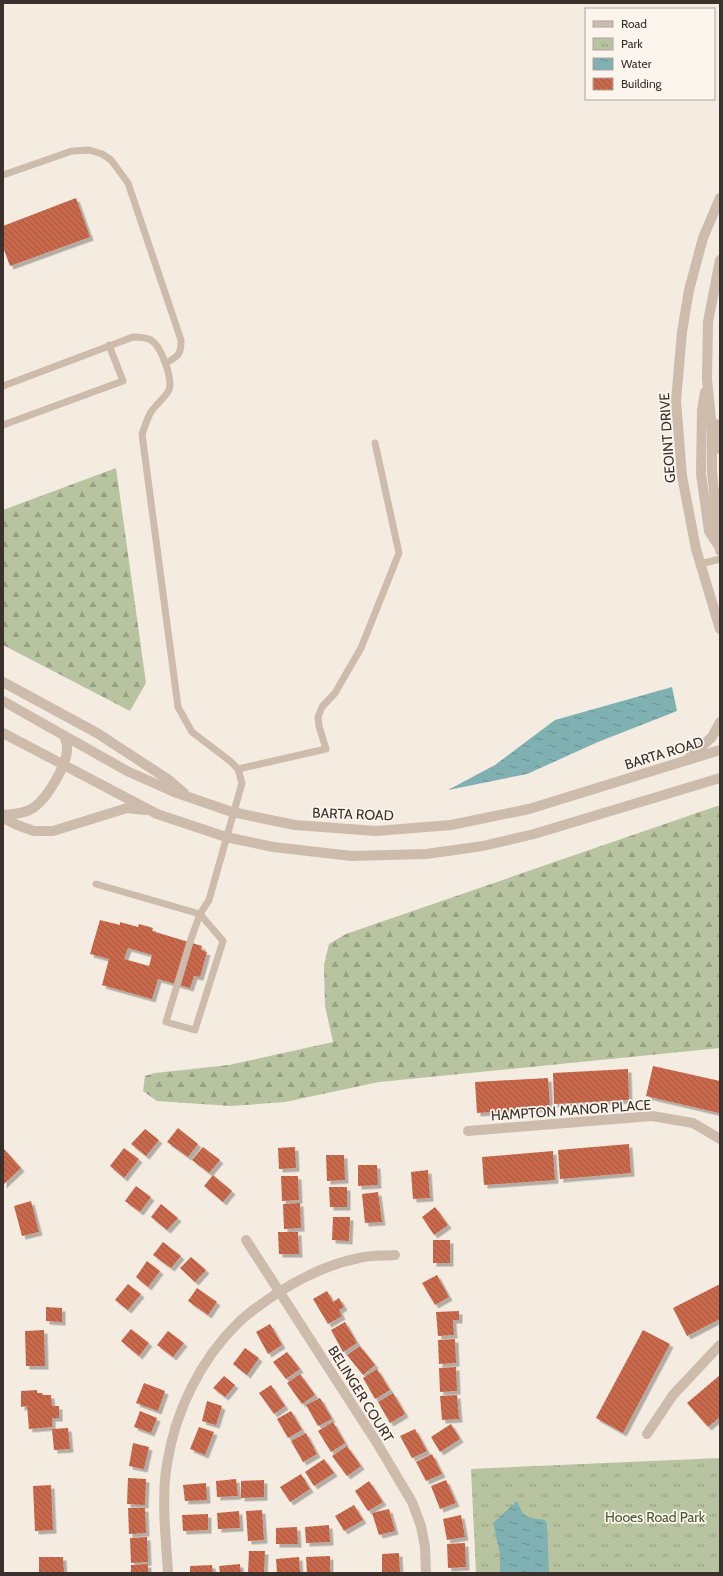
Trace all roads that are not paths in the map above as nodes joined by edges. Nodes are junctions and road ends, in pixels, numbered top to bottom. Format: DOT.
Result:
graph roads {
  1 [pos="3,175"];
  2 [pos="720,198"];
  3 [pos="720,260"];
  4 [pos="109,345"];
  5 [pos="166,362"];
  6 [pos="707,379"];
  7 [pos="3,386"];
  8 [pos="3,425"];
  9 [pos="374,443"];
  10 [pos="720,449"];
  11 [pos="720,547"];
  12 [pos="720,559"];
  13 [pos="700,564"];
  14 [pos="720,629"];
  15 [pos="3,682"];
  16 [pos="3,701"];
  17 [pos="720,722"];
  18 [pos="3,733"];
  19 [pos="64,735"];
  20 [pos="720,750"];
  21 [pos="686,760"];
  22 [pos="63,765"];
  23 [pos="238,769"];
  24 [pos="720,778"];
  25 [pos="189,797"];
  26 [pos="148,810"];
  27 [pos="232,812"];
  28 [pos="3,817"];
  29 [pos="226,837"];
  30 [pos="96,884"];
  31 [pos="200,914"];
  32 [pos="468,1131"];
  33 [pos="720,1139"];
  34 [pos="246,1240"];
  35 [pos="395,1255"];
  36 [pos="280,1292"];
  37 [pos="720,1345"];
  38 [pos="647,1434"];
  39 [pos="168,1573"];
  40 [pos="426,1573"];
  1 -- 5 [label="lane"];
  2 -- 13 [label="street, GEOINT DRIVE"];
  3 -- 6 [label="street"];
  4 -- 5 [label="lane"];
  4 -- 7 [label="lane"];
  4 -- 8 [label="lane"];
  5 -- 23 [label="lane"];
  6 -- 10 [label="street"];
  6 -- 11 [label="street"];
  9 -- 23 [label="lane"];
  12 -- 13 [label="lane"];
  13 -- 14 [label="street, GEOINT DRIVE"];
  15 -- 25 [label="street"];
  16 -- 19 [label="street, BARTA ROAD"];
  17 -- 21 [label="street"];
  18 -- 22 [label="street"];
  19 -- 22 [label="street"];
  19 -- 25 [label="street, BARTA ROAD"];
  20 -- 21 [label="street, BARTA ROAD"];
  21 -- 27 [label="street, BARTA ROAD"];
  22 -- 26 [label="street"];
  22 -- 28 [label="street"];
  23 -- 27 [label="lane"];
  24 -- 29 [label="street"];
  25 -- 27 [label="street, BARTA ROAD"];
  26 -- 28 [label="street"];
  26 -- 29 [label="street"];
  27 -- 29 [label="lane"];
  29 -- 31 [label="lane"];
  30 -- 31 [label="lane"];
  31 -- 31 [label="lane"];
  32 -- 33 [label="street, HAMPTON MANOR PLACE"];
  34 -- 36 [label="street, BELINGER COURT"];
  35 -- 36 [label="street"];
  36 -- 39 [label="street"];
  36 -- 40 [label="street, BELINGER COURT"];
  37 -- 38 [label="street"];
}
